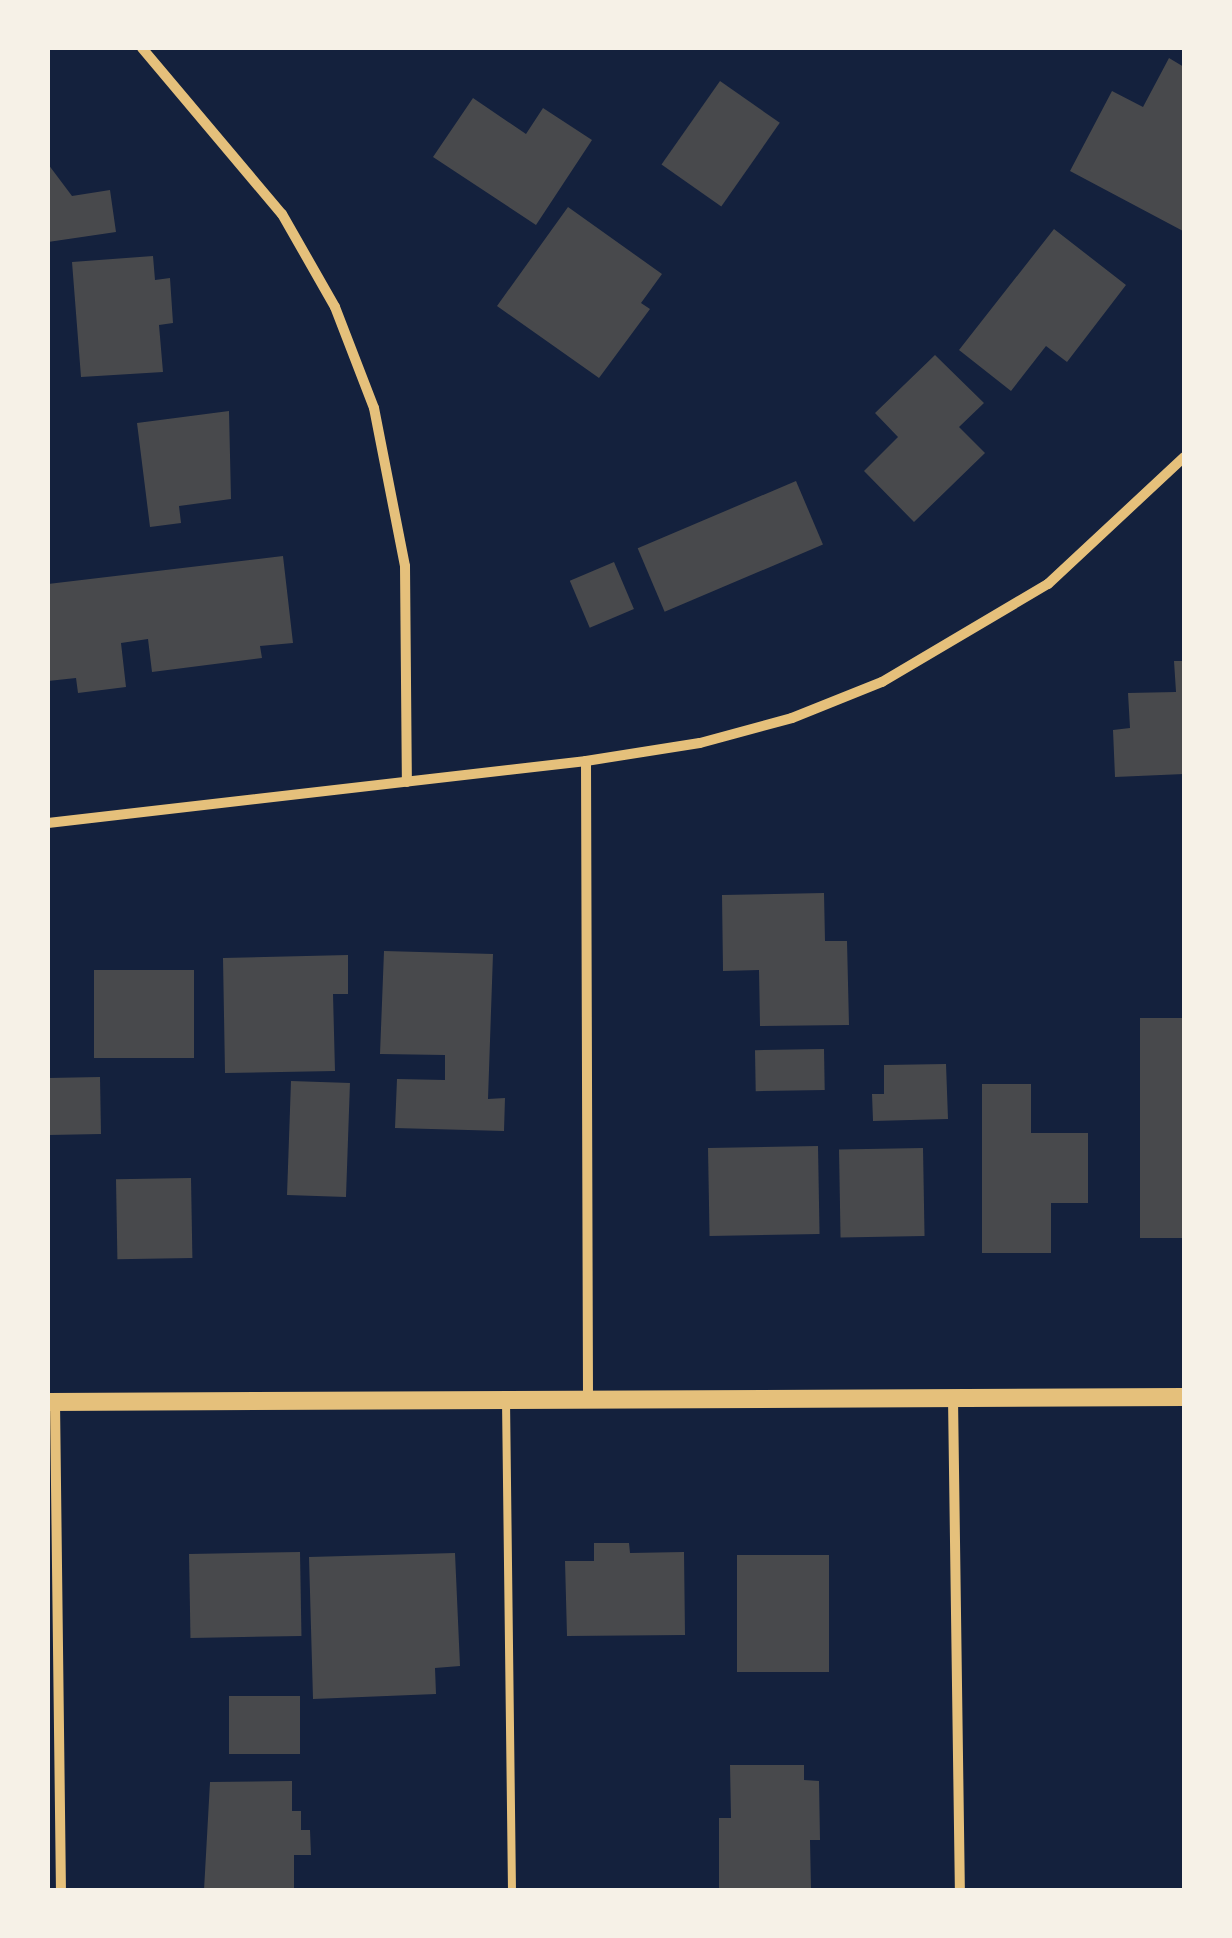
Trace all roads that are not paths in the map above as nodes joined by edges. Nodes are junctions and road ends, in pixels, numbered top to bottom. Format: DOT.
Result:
graph roads {
  1 [pos="142,48"];
  2 [pos="1184,458"];
  3 [pos="586,761"];
  4 [pos="406,782"];
  5 [pos="48,822"];
  6 [pos="1184,1397"];
  7 [pos="953,1398"];
  8 [pos="588,1399"];
  9 [pos="506,1400"];
  10 [pos="51,1402"];
  11 [pos="61,1890"];
  12 [pos="512,1890"];
  13 [pos="960,1890"];
  1 -- 4 [label="street"];
  2 -- 3 [label="street"];
  3 -- 4 [label="street"];
  3 -- 8 [label="street"];
  4 -- 5 [label="street"];
  6 -- 7 [label="street"];
  7 -- 8 [label="street"];
  7 -- 13 [label="street"];
  8 -- 9 [label="street"];
  9 -- 10 [label="street"];
  9 -- 12 [label="lane"];
  10 -- 11 [label="street"];
}
